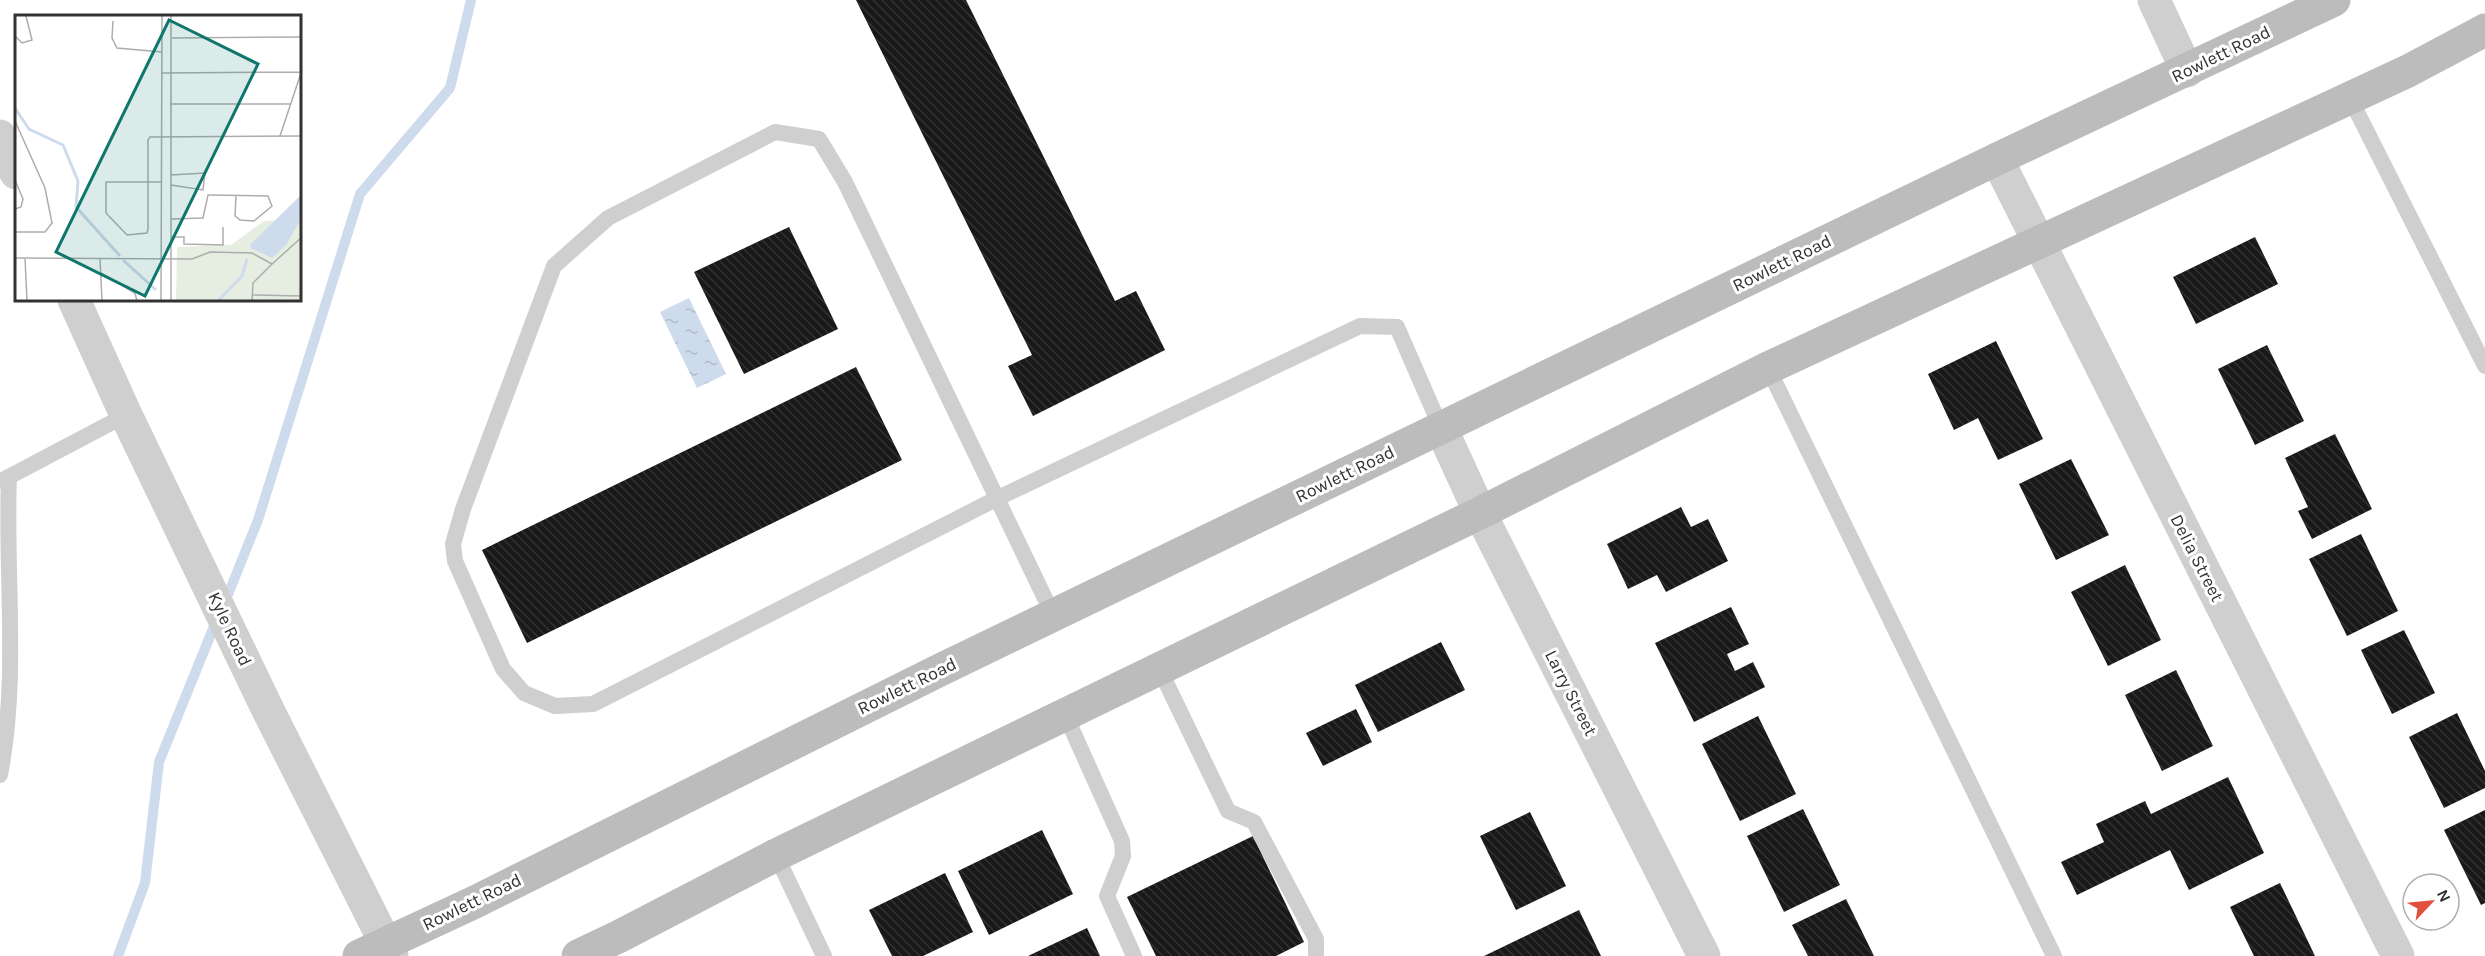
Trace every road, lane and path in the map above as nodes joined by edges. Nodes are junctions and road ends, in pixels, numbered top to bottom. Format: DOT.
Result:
graph roads {
  1 [pos="2154,0"];
  2 [pos="2334,0"];
  3 [pos="2485,30"];
  4 [pos="2187,72"];
  5 [pos="2350,98"];
  6 [pos="0,136"];
  7 [pos="1997,159"];
  8 [pos="15,171"];
  9 [pos="2038,242"];
  10 [pos="75,302"];
  11 [pos="2485,366"];
  12 [pos="1768,368"];
  13 [pos="126,415"];
  14 [pos="1441,428"];
  15 [pos="4,479"];
  16 [pos="998,498"];
  17 [pos="1480,513"];
  18 [pos="1053,615"];
  19 [pos="1159,668"];
  20 [pos="1065,714"];
  21 [pos="0,775"];
  22 [pos="776,855"];
  23 [pos="623,947"];
  24 [pos="379,952"];
  25 [pos="578,956"];
  26 [pos="824,956"];
  27 [pos="1134,956"];
  28 [pos="1316,956"];
  29 [pos="1704,956"];
  30 [pos="2054,956"];
  31 [pos="2398,956"];
  1 -- 4 [label="street"];
  2 -- 4 [label="main road, Rowlett Road"];
  3 -- 5 [label="main road"];
  4 -- 7 [label="main road, Rowlett Road"];
  5 -- 9 [label="main road"];
  5 -- 11 [label="lane"];
  6 -- 8 [label="street"];
  7 -- 9 [label="street, Delia Street"];
  7 -- 14 [label="main road, Rowlett Road"];
  9 -- 12 [label="main road"];
  9 -- 31 [label="street, Delia Street"];
  10 -- 13 [label="street, Kyle Road"];
  12 -- 17 [label="main road"];
  12 -- 30 [label="lane"];
  13 -- 15 [label="lane"];
  13 -- 24 [label="street, Kyle Road"];
  14 -- 16 [label="lane"];
  14 -- 17 [label="street, Larry Street"];
  14 -- 18 [label="main road, Rowlett Road"];
  15 -- 21 [label="lane"];
  16 -- 16 [label="lane"];
  16 -- 18 [label="lane"];
  17 -- 19 [label="main road"];
  17 -- 29 [label="street, Larry Street"];
  18 -- 24 [label="main road, Rowlett Road"];
  19 -- 20 [label="main road"];
  19 -- 28 [label="lane"];
  20 -- 22 [label="main road"];
  20 -- 27 [label="lane"];
  22 -- 23 [label="main road"];
  22 -- 26 [label="lane"];
  23 -- 25 [label="main road"];
}
